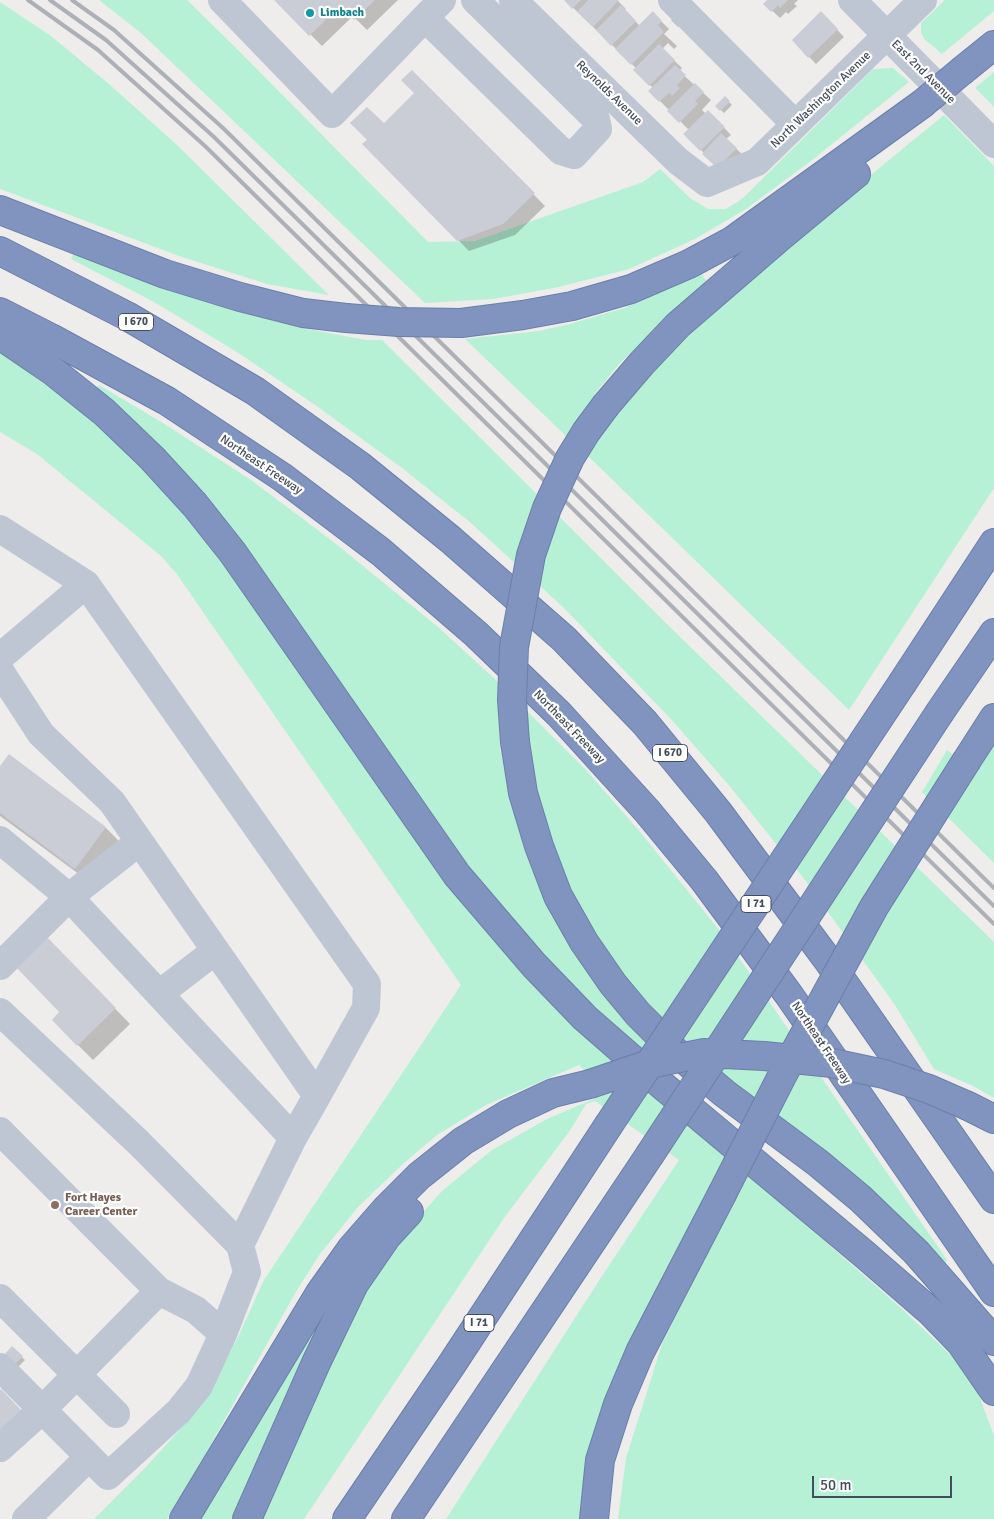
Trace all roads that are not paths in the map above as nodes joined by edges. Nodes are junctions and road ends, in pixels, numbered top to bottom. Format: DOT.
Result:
graph roads {
  1 [pos="222,0"];
  2 [pos="475,0"];
  3 [pos="512,0"];
  4 [pos="672,0"];
  5 [pos="852,0"];
  6 [pos="923,0"];
  7 [pos="434,9"];
  8 [pos="887,36"];
  9 [pos="994,44"];
  10 [pos="922,104"];
  11 [pos="795,124"];
  12 [pos="994,144"];
  13 [pos="707,183"];
  14 [pos="0,210"];
  15 [pos="0,251"];
  16 [pos="0,312"];
  17 [pos="0,335"];
  18 [pos="0,529"];
  19 [pos="994,543"];
  20 [pos="86,584"];
  21 [pos="994,633"];
  22 [pos="0,657"];
  23 [pos="0,671"];
  24 [pos="994,718"];
  25 [pos="0,841"];
  26 [pos="139,842"];
  27 [pos="68,897"];
  28 [pos="215,951"];
  29 [pos="0,966"];
  30 [pos="159,994"];
  31 [pos="0,1012"];
  32 [pos="590,1084"];
  33 [pos="317,1096"];
  34 [pos="994,1119"];
  35 [pos="0,1131"];
  36 [pos="293,1138"];
  37 [pos="994,1199"];
  38 [pos="240,1245"];
  39 [pos="159,1292"];
  40 [pos="994,1292"];
  41 [pos="0,1298"];
  42 [pos="223,1334"];
  43 [pos="994,1341"];
  44 [pos="0,1367"];
  45 [pos="77,1375"];
  46 [pos="994,1391"];
  47 [pos="42,1410"];
  48 [pos="116,1414"];
  49 [pos="0,1448"];
  50 [pos="89,1457"];
  51 [pos="26,1519"];
  52 [pos="184,1519"];
  53 [pos="247,1519"];
  54 [pos="347,1519"];
  55 [pos="406,1519"];
  56 [pos="594,1519"];
  1 -- 7 [label="street"];
  2 -- 7 [label="street"];
  3 -- 13 [label="street, Reynolds Avenue"];
  4 -- 11 [label="street"];
  5 -- 8 [label="street, East 2nd Avenue"];
  6 -- 8 [label="street, North Washington Avenue"];
  8 -- 11 [label="street, North Washington Avenue"];
  8 -- 12 [label="street, East 2nd Avenue"];
  9 -- 10 [label="highway, bridge"];
  10 -- 14 [label="highway, bridge"];
  10 -- 43 [label="highway, bridge"];
  11 -- 13 [label="street, North Washington Avenue"];
  15 -- 37 [label="highway, I 670"];
  16 -- 40 [label="highway, Northeast Freeway"];
  17 -- 46 [label="highway"];
  18 -- 20 [label="street"];
  19 -- 54 [label="highway, I 71, bridge"];
  20 -- 22 [label="street"];
  20 -- 33 [label="street"];
  21 -- 55 [label="highway, bridge"];
  23 -- 26 [label="street"];
  24 -- 56 [label="highway, bridge"];
  25 -- 27 [label="street"];
  26 -- 27 [label="street"];
  26 -- 28 [label="street"];
  27 -- 29 [label="street"];
  27 -- 30 [label="street"];
  28 -- 30 [label="street"];
  28 -- 33 [label="street"];
  30 -- 36 [label="street"];
  31 -- 38 [label="street"];
  32 -- 34 [label="highway, bridge"];
  32 -- 52 [label="highway"];
  32 -- 53 [label="highway"];
  33 -- 36 [label="street"];
  35 -- 39 [label="street"];
  36 -- 38 [label="street"];
  38 -- 42 [label="street"];
  39 -- 42 [label="street"];
  39 -- 45 [label="street"];
  41 -- 45 [label="street"];
  42 -- 50 [label="street"];
  44 -- 47 [label="street"];
  45 -- 47 [label="street"];
  45 -- 48 [label="street"];
  47 -- 49 [label="street"];
  47 -- 50 [label="street"];
  50 -- 51 [label="street"];
}
